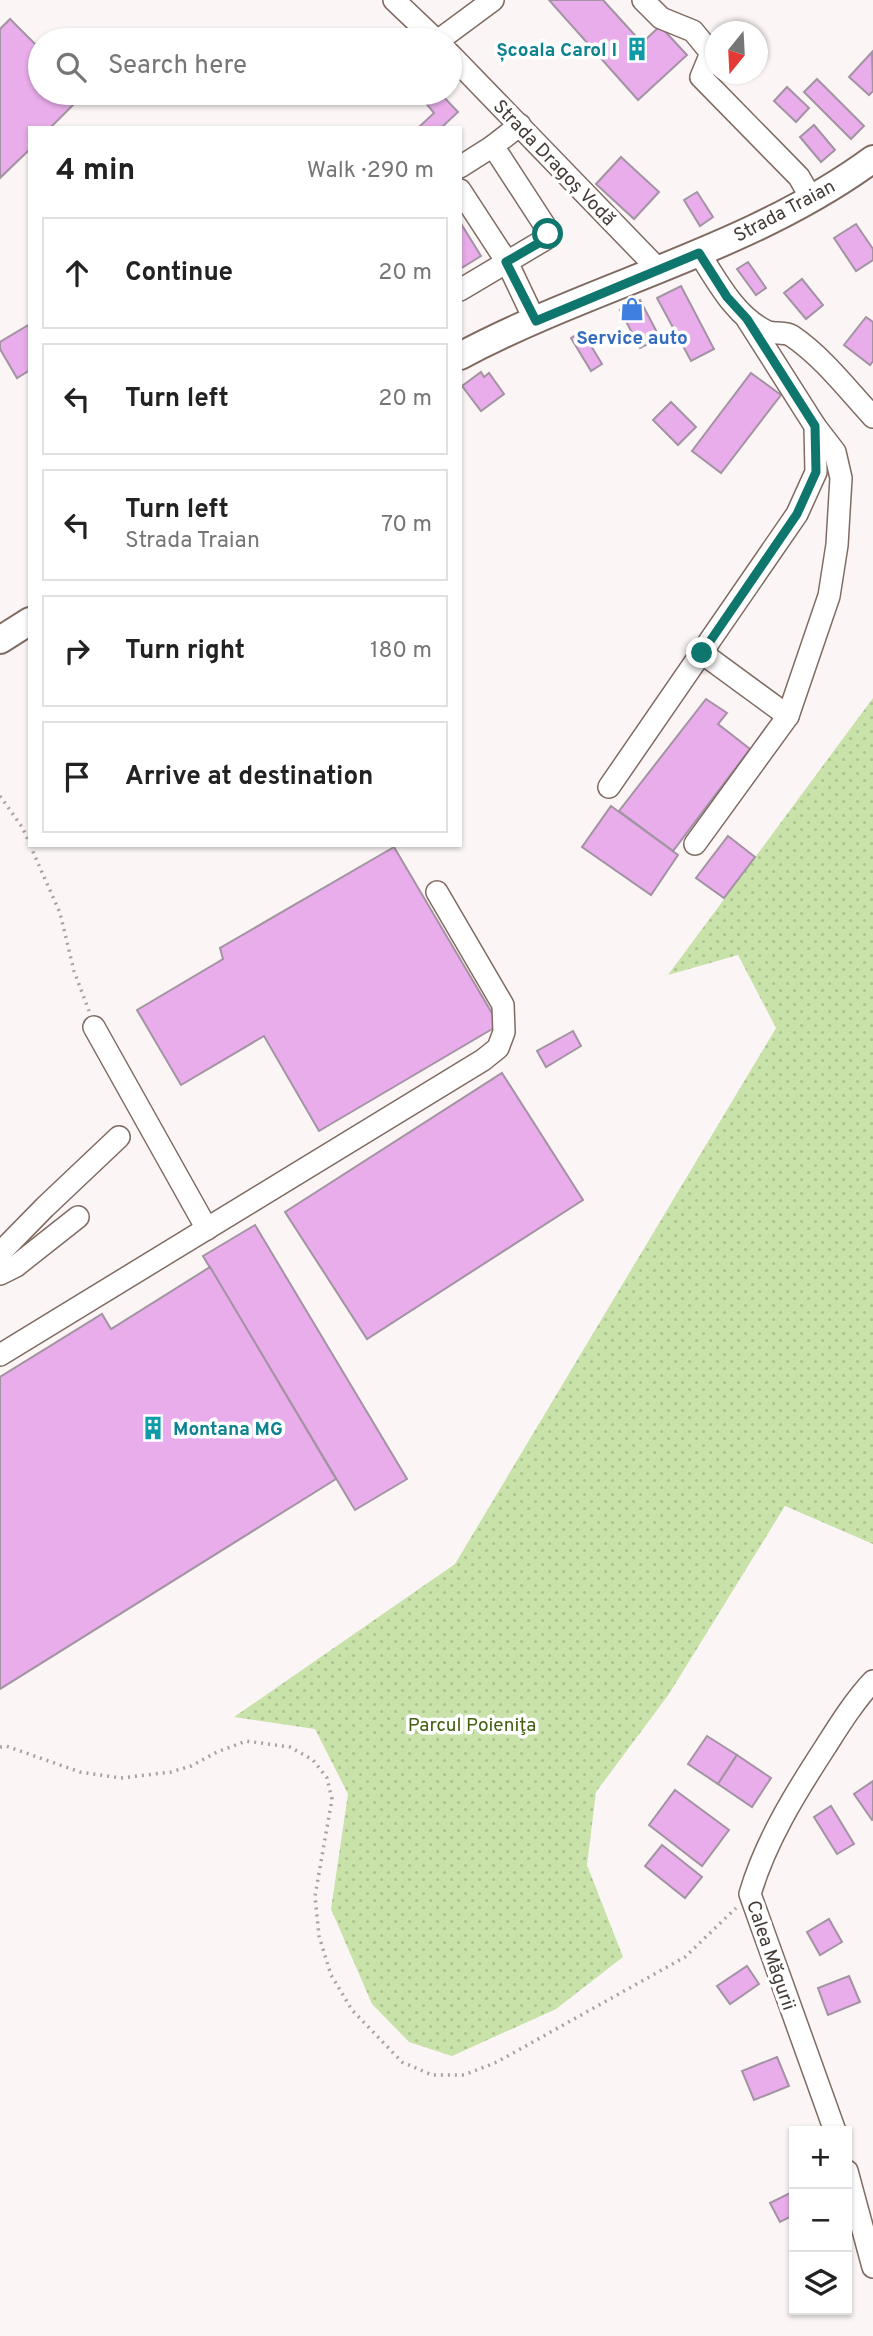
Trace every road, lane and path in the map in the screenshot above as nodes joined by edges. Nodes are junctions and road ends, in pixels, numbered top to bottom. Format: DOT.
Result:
graph roads {
  1 [pos="394,0"];
  2 [pos="493,0"];
  3 [pos="643,0"];
  4 [pos="424,28"];
  5 [pos="454,28"];
  6 [pos="462,66"];
  7 [pos="520,125"];
  8 [pos="493,146"];
  9 [pos="873,159"];
  10 [pos="462,166"];
  11 [pos="462,193"];
  12 [pos="811,198"];
  13 [pos="699,253"];
  14 [pos="506,262"];
  15 [pos="659,270"];
  16 [pos="462,289"];
  17 [pos="747,319"];
  18 [pos="536,321"];
  19 [pos="462,355"];
  20 [pos="873,417"];
  21 [pos="815,426"];
  22 [pos="28,622"];
  23 [pos="0,640"];
  24 [pos="702,653"];
  25 [pos="788,716"];
  26 [pos="609,787"];
  27 [pos="0,796"];
  28 [pos="28,840"];
  29 [pos="695,844"];
  30 [pos="31,847"];
  31 [pos="437,892"];
  32 [pos="94,1027"];
  33 [pos="119,1137"];
  34 [pos="78,1217"];
  35 [pos="207,1228"];
  36 [pos="4,1242"];
  37 [pos="0,1274"];
  38 [pos="0,1355"];
  39 [pos="873,1681"];
  40 [pos="0,1747"];
  41 [pos="750,1895"];
  42 [pos="833,2126"];
  43 [pos="852,2189"];
  44 [pos="873,2267"];
  1 -- 4 [label="street"];
  2 -- 5 [label="street"];
  3 -- 12 [label="street"];
  6 -- 7 [label="street, Strada Dragoș Vodă"];
  7 -- 8 [label="street"];
  7 -- 15 [label="street, Strada Dragoș Vodă"];
  8 -- 10 [label="street"];
  8 -- 14 [label="street"];
  9 -- 12 [label="main road, Strada Traian"];
  11 -- 14 [label="street"];
  12 -- 13 [label="main road, Strada Traian"];
  13 -- 15 [label="main road, Strada Traian"];
  13 -- 17 [label="street"];
  14 -- 16 [label="street"];
  14 -- 18 [label="street"];
  15 -- 18 [label="main road, Strada Traian"];
  17 -- 20 [label="street"];
  17 -- 21 [label="street"];
  18 -- 19 [label="main road, Strada Traian"];
  21 -- 24 [label="street"];
  21 -- 25 [label="street"];
  22 -- 23 [label="main road"];
  24 -- 25 [label="street"];
  24 -- 26 [label="street"];
  25 -- 29 [label="street"];
  27 -- 28 [label="path"];
  30 -- 32 [label="path"];
  31 -- 35 [label="street"];
  32 -- 35 [label="street"];
  33 -- 36 [label="street"];
  34 -- 37 [label="street"];
  35 -- 38 [label="street"];
  39 -- 41 [label="street, Calea Măgurii"];
  40 -- 41 [label="path"];
  41 -- 42 [label="street, Calea Măgurii"];
  43 -- 44 [label="street"];
}
